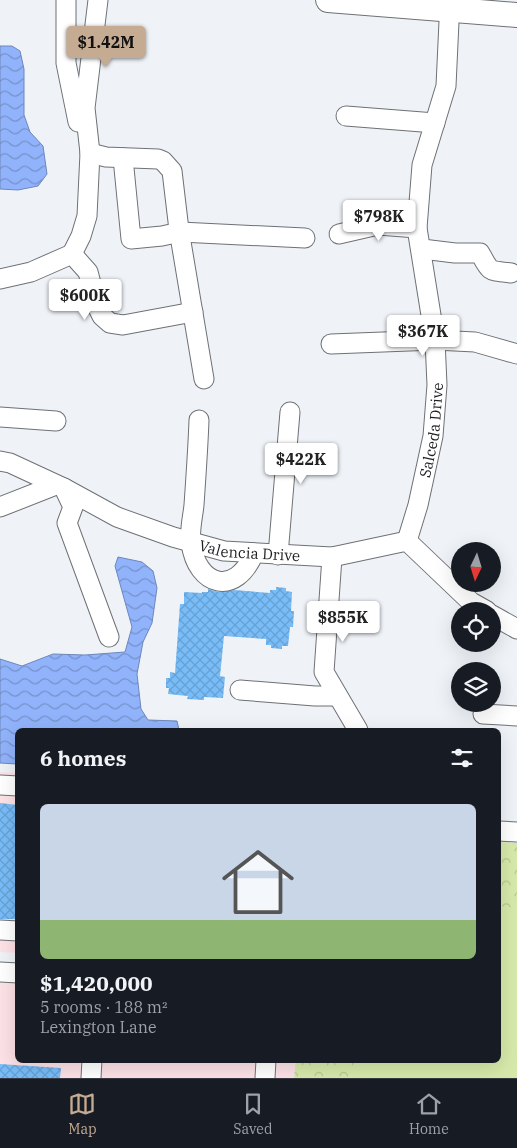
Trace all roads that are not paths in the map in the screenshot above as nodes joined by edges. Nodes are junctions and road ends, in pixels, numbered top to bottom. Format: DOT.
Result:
graph roads {
  1 [pos="66,0"];
  2 [pos="98,0"];
  3 [pos="328,0"];
  4 [pos="450,5"];
  5 [pos="517,15"];
  6 [pos="68,74"];
  7 [pos="88,74"];
  8 [pos="346,116"];
  9 [pos="435,123"];
  10 [pos="89,145"];
  11 [pos="123,158"];
  12 [pos="417,228"];
  13 [pos="180,232"];
  14 [pos="339,234"];
  15 [pos="305,238"];
  16 [pos="422,248"];
  17 [pos="72,254"];
  18 [pos="511,273"];
  19 [pos="0,279"];
  20 [pos="192,312"];
  21 [pos="435,340"];
  22 [pos="331,344"];
  23 [pos="517,354"];
  24 [pos="204,379"];
  25 [pos="290,412"];
  26 [pos="0,417"];
  27 [pos="199,420"];
  28 [pos="56,421"];
  29 [pos="0,461"];
  30 [pos="60,486"];
  31 [pos="0,507"];
  32 [pos="407,541"];
  33 [pos="190,542"];
  34 [pos="254,553"];
  35 [pos="278,555"];
  36 [pos="332,557"];
  37 [pos="471,602"];
  38 [pos="501,620"];
  39 [pos="517,629"];
  40 [pos="109,637"];
  41 [pos="240,690"];
  42 [pos="337,696"];
  43 [pos="483,714"];
  44 [pos="517,716"];
  45 [pos="357,728"];
  46 [pos="0,785"];
  47 [pos="15,786"];
  48 [pos="501,831"];
  49 [pos="517,832"];
  50 [pos="0,930"];
  51 [pos="15,931"];
  52 [pos="0,972"];
  53 [pos="15,973"];
  54 [pos="92,1063"];
  55 [pos="266,1063"];
  56 [pos="91,1078"];
  57 [pos="265,1078"];
  1 -- 6 [label="street"];
  2 -- 7 [label="street"];
  3 -- 4 [label="main road"];
  4 -- 5 [label="main road"];
  4 -- 9 [label="street, Salceda Drive"];
  6 -- 7 [label="street"];
  6 -- 10 [label="street"];
  7 -- 10 [label="street"];
  8 -- 9 [label="street"];
  9 -- 12 [label="street, Salceda Drive"];
  10 -- 11 [label="street"];
  10 -- 17 [label="street"];
  11 -- 13 [label="street"];
  11 -- 13 [label="street"];
  12 -- 14 [label="street"];
  12 -- 16 [label="street, Salceda Drive"];
  13 -- 15 [label="street"];
  13 -- 20 [label="street"];
  16 -- 18 [label="street"];
  16 -- 21 [label="street, Salceda Drive"];
  17 -- 19 [label="street"];
  17 -- 20 [label="street"];
  20 -- 24 [label="street"];
  21 -- 22 [label="street"];
  21 -- 23 [label="street"];
  21 -- 32 [label="street, Salceda Drive"];
  25 -- 35 [label="street"];
  26 -- 28 [label="street"];
  27 -- 33 [label="street"];
  29 -- 30 [label="street, Valencia Drive"];
  30 -- 31 [label="street"];
  30 -- 33 [label="street, Valencia Drive"];
  30 -- 40 [label="street"];
  32 -- 36 [label="street, Valencia Drive"];
  32 -- 37 [label="street"];
  33 -- 34 [label="street, Valencia Drive"];
  33 -- 34 [label="street"];
  34 -- 35 [label="street, Valencia Drive"];
  35 -- 36 [label="street, Valencia Drive"];
  36 -- 42 [label="street"];
  38 -- 39 [label="street"];
  41 -- 42 [label="street"];
  42 -- 45 [label="street"];
  43 -- 44 [label="street"];
  46 -- 47 [label="street"];
  48 -- 49 [label="street"];
  50 -- 51 [label="street"];
  52 -- 53 [label="street"];
  54 -- 56 [label="street"];
  55 -- 57 [label="street"];
}
